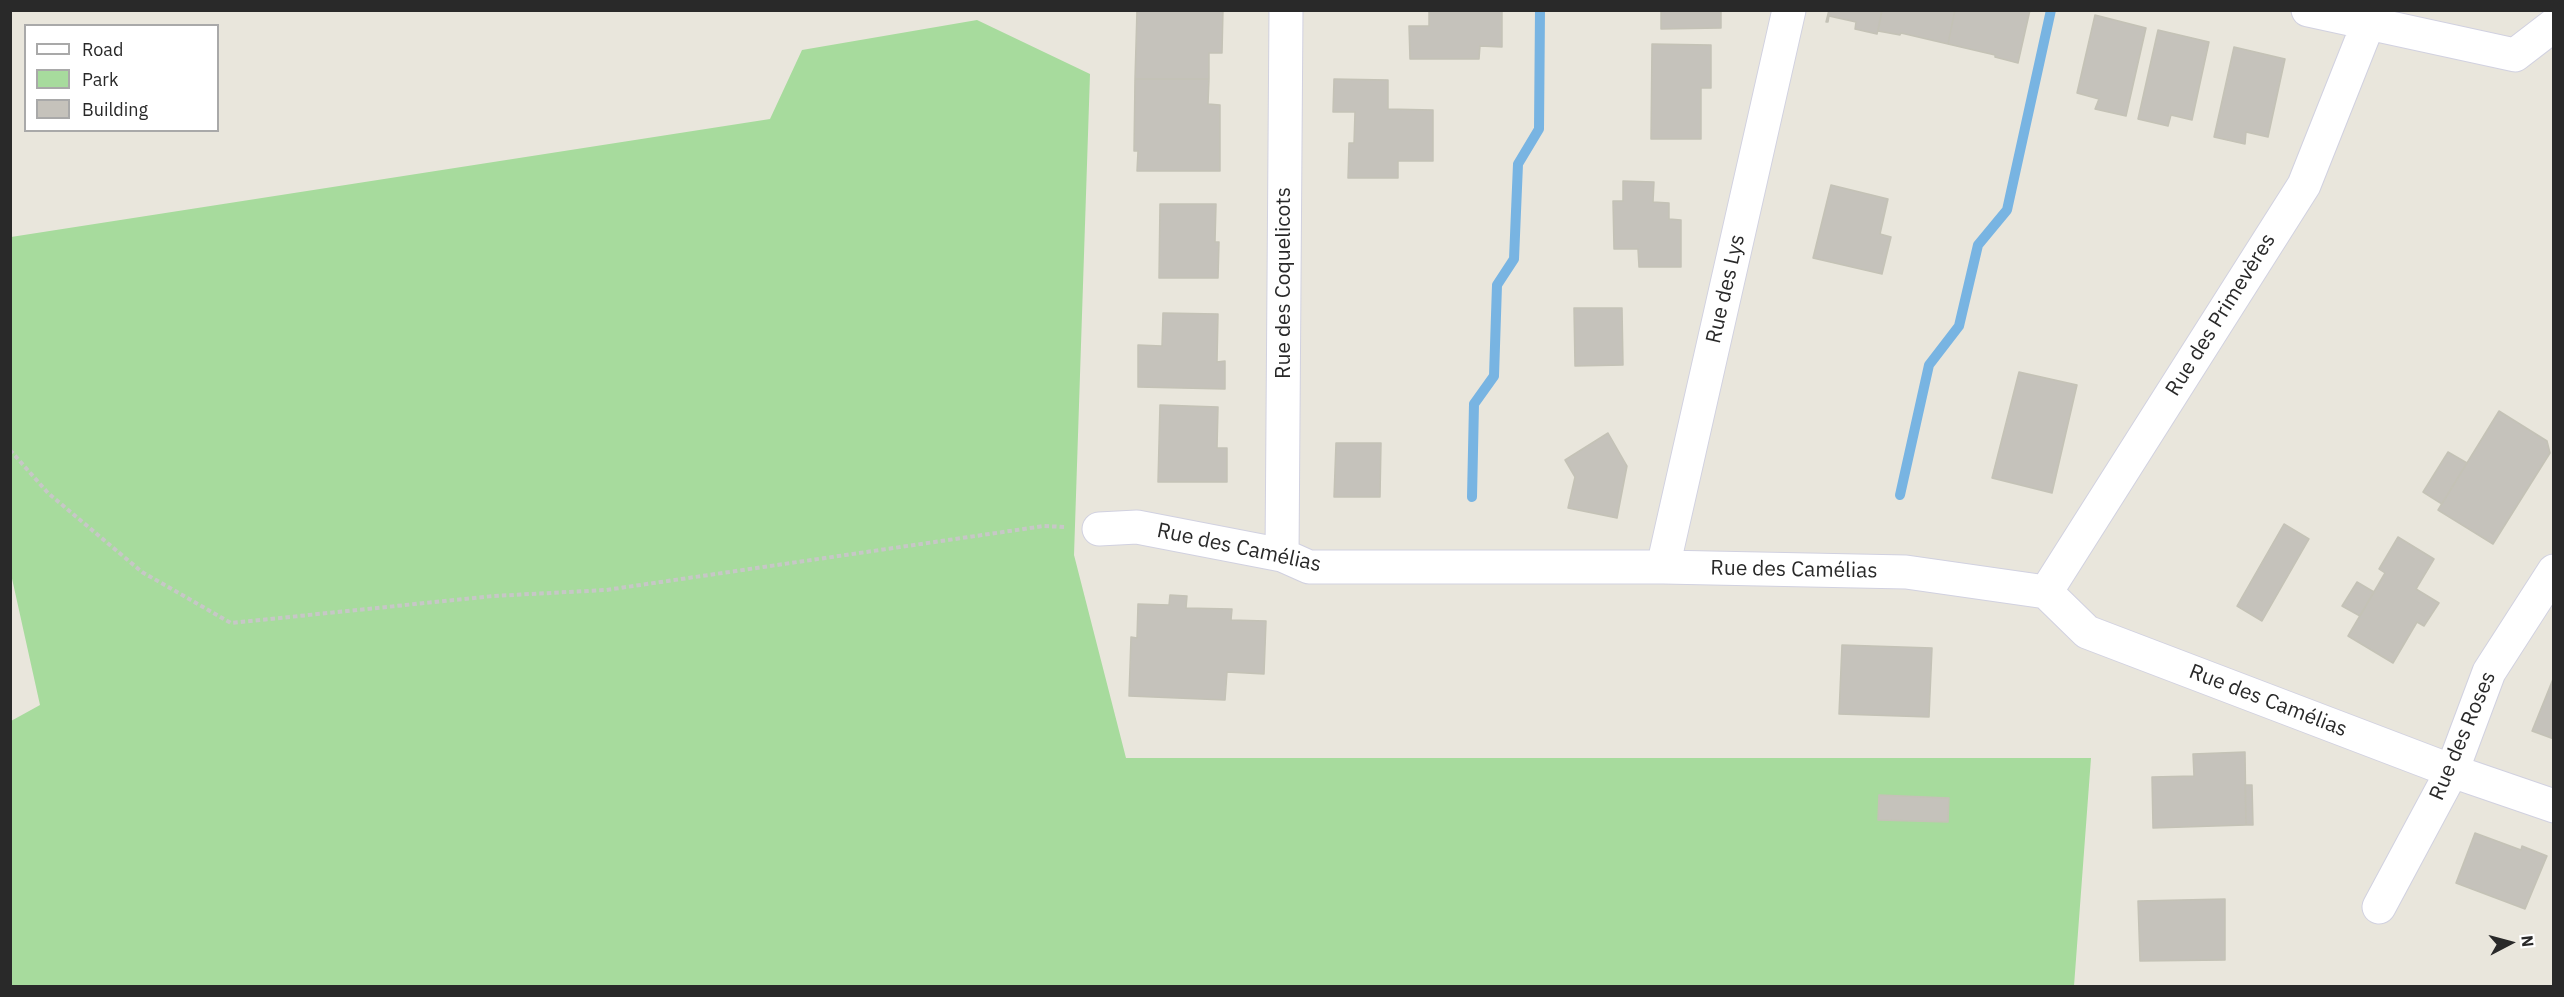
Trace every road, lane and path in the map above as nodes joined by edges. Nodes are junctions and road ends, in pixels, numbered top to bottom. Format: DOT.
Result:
graph roads {
  1 [pos="1286,10"];
  2 [pos="1789,10"];
  3 [pos="2308,10"];
  4 [pos="2368,24"];
  5 [pos="2553,25"];
  6 [pos="10,450"];
  7 [pos="1098,529"];
  8 [pos="1282,555"];
  9 [pos="1663,567"];
  10 [pos="2553,571"];
  11 [pos="2046,592"];
  12 [pos="2452,771"];
  13 [pos="2553,806"];
  14 [pos="2379,907"];
  1 -- 8 [label="street, Rue des Coquelicots"];
  2 -- 9 [label="street, Rue des Lys"];
  3 -- 4 [label="street"];
  4 -- 5 [label="street"];
  4 -- 11 [label="street, Rue des Primevères"];
  6 -- 7 [label="path"];
  7 -- 8 [label="street, Rue des Camélias"];
  8 -- 9 [label="street, Rue des Camélias"];
  9 -- 11 [label="street, Rue des Camélias"];
  10 -- 12 [label="street, Rue des Roses"];
  11 -- 12 [label="street, Rue des Camélias"];
  12 -- 13 [label="street, Rue des Camélias"];
  12 -- 14 [label="street, Rue des Roses"];
}
